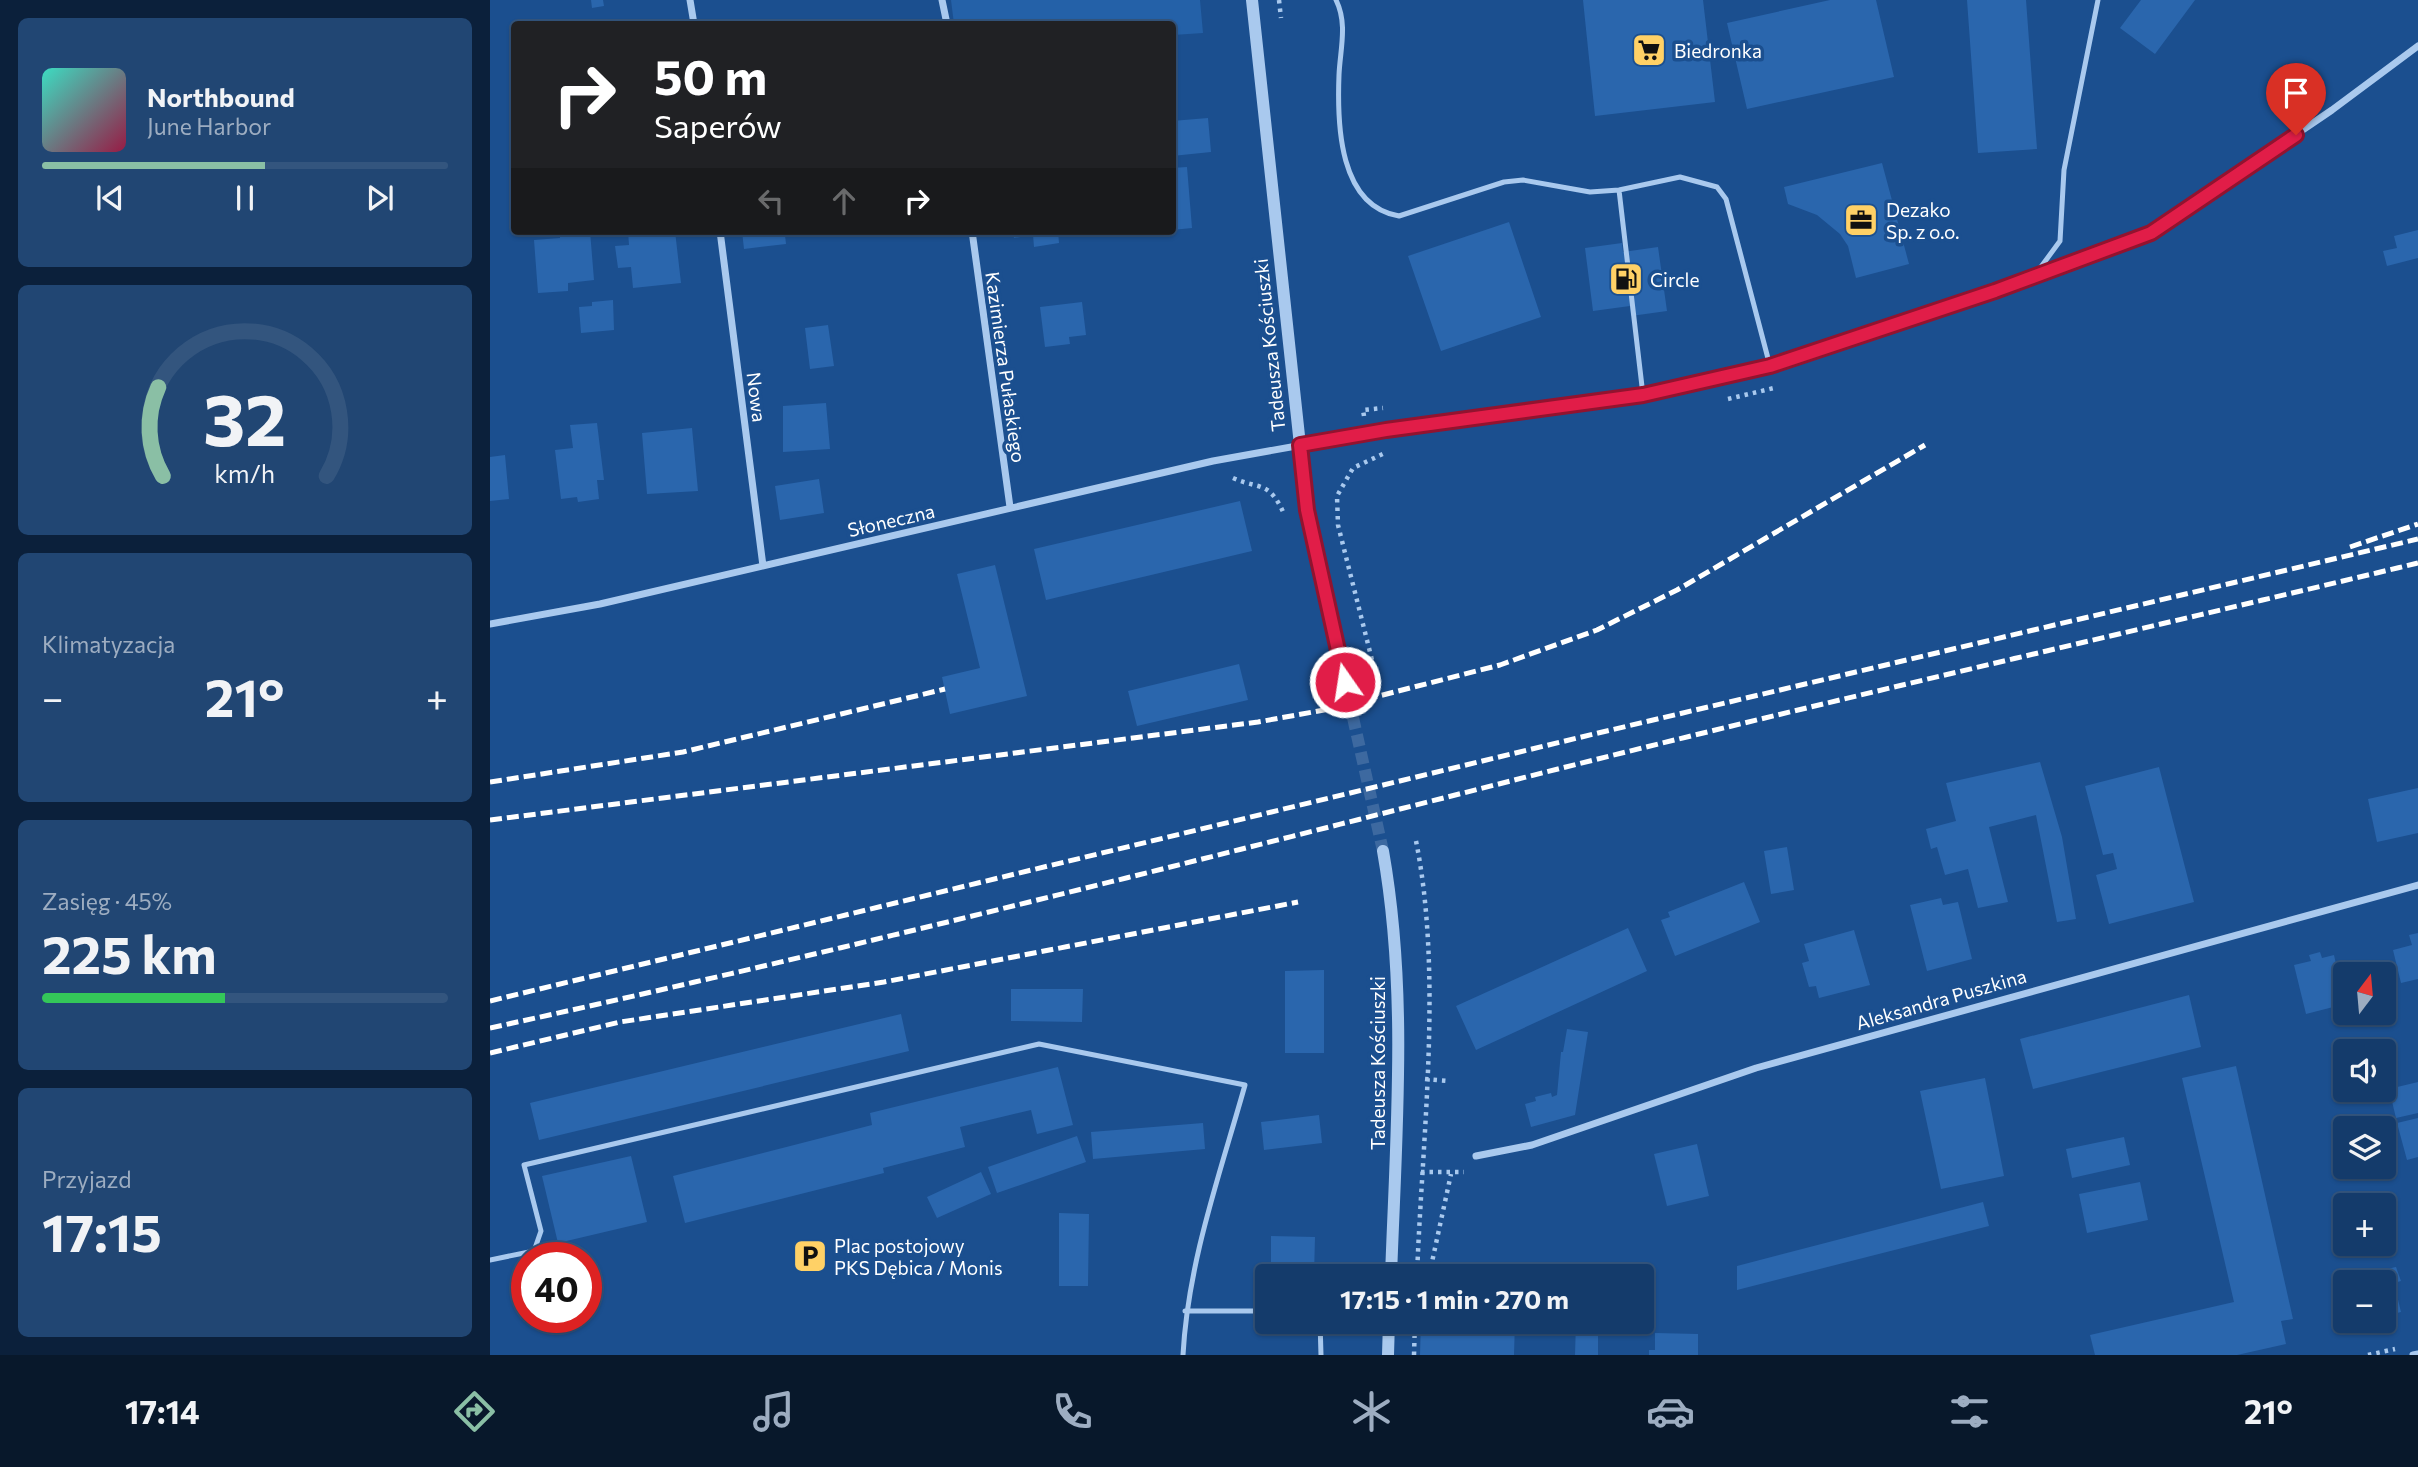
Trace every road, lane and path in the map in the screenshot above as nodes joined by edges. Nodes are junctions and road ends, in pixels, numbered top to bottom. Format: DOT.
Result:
graph roads {
  1 [pos="691,0"];
  2 [pos="942,0"];
  3 [pos="1252,0"];
  4 [pos="1279,0"];
  5 [pos="1336,0"];
  6 [pos="2098,0"];
  7 [pos="1281,18"];
  8 [pos="694,21"];
  9 [pos="946,21"];
  10 [pos="2418,46"];
  11 [pos="1619,190"];
  12 [pos="721,235"];
  13 [pos="973,235"];
  14 [pos="2035,275"];
  15 [pos="1770,366"];
  16 [pos="1643,395"];
  17 [pos="1300,445"];
  18 [pos="1372,458"];
  19 [pos="1233,480"];
  20 [pos="1010,508"];
  21 [pos="1284,514"];
  22 [pos="763,566"];
  23 [pos="490,624"];
  24 [pos="1374,668"];
  25 [pos="1345,682"];
  26 [pos="1383,851"];
  27 [pos="2418,885"];
  28 [pos="1426,1079"];
  29 [pos="1447,1081"];
  30 [pos="1476,1156"];
  31 [pos="1421,1172"];
  32 [pos="490,1260"];
  33 [pos="1391,1264"];
  34 [pos="1432,1264"];
  35 [pos="1185,1311"];
  36 [pos="1255,1311"];
  37 [pos="1320,1334"];
  38 [pos="1389,1334"];
  39 [pos="1415,1334"];
  40 [pos="1183,1355"];
  41 [pos="1321,1355"];
  42 [pos="1388,1355"];
  43 [pos="1414,1355"];
  1 -- 8 [label="street"];
  2 -- 9 [label="street"];
  3 -- 17 [label="street, Tadeusza Kościuszki"];
  4 -- 7 [label="path"];
  5 -- 11 [label="lane"];
  6 -- 14 [label="lane"];
  10 -- 14 [label="street, Słoneczna"];
  11 -- 15 [label="lane"];
  11 -- 16 [label="lane"];
  12 -- 22 [label="street, Nowa"];
  13 -- 20 [label="street, Kazimierza Pułaskiego"];
  14 -- 15 [label="street, Słoneczna"];
  15 -- 16 [label="street, Słoneczna"];
  16 -- 17 [label="street, Słoneczna"];
  17 -- 20 [label="street, Słoneczna"];
  17 -- 25 [label="street, Tadeusza Kościuszki"];
  18 -- 24 [label="path"];
  19 -- 21 [label="path"];
  20 -- 22 [label="street, Słoneczna"];
  22 -- 23 [label="street, Słoneczna"];
  26 -- 33 [label="street, Tadeusza Kościuszki"];
  27 -- 30 [label="street, Aleksandra Puszkina"];
  28 -- 29 [label="path"];
  31 -- 34 [label="path"];
  32 -- 35 [label="lane"];
  35 -- 36 [label="lane"];
  35 -- 40 [label="lane"];
  37 -- 41 [label="lane"];
  38 -- 42 [label="street"];
  39 -- 43 [label="path"];
}
